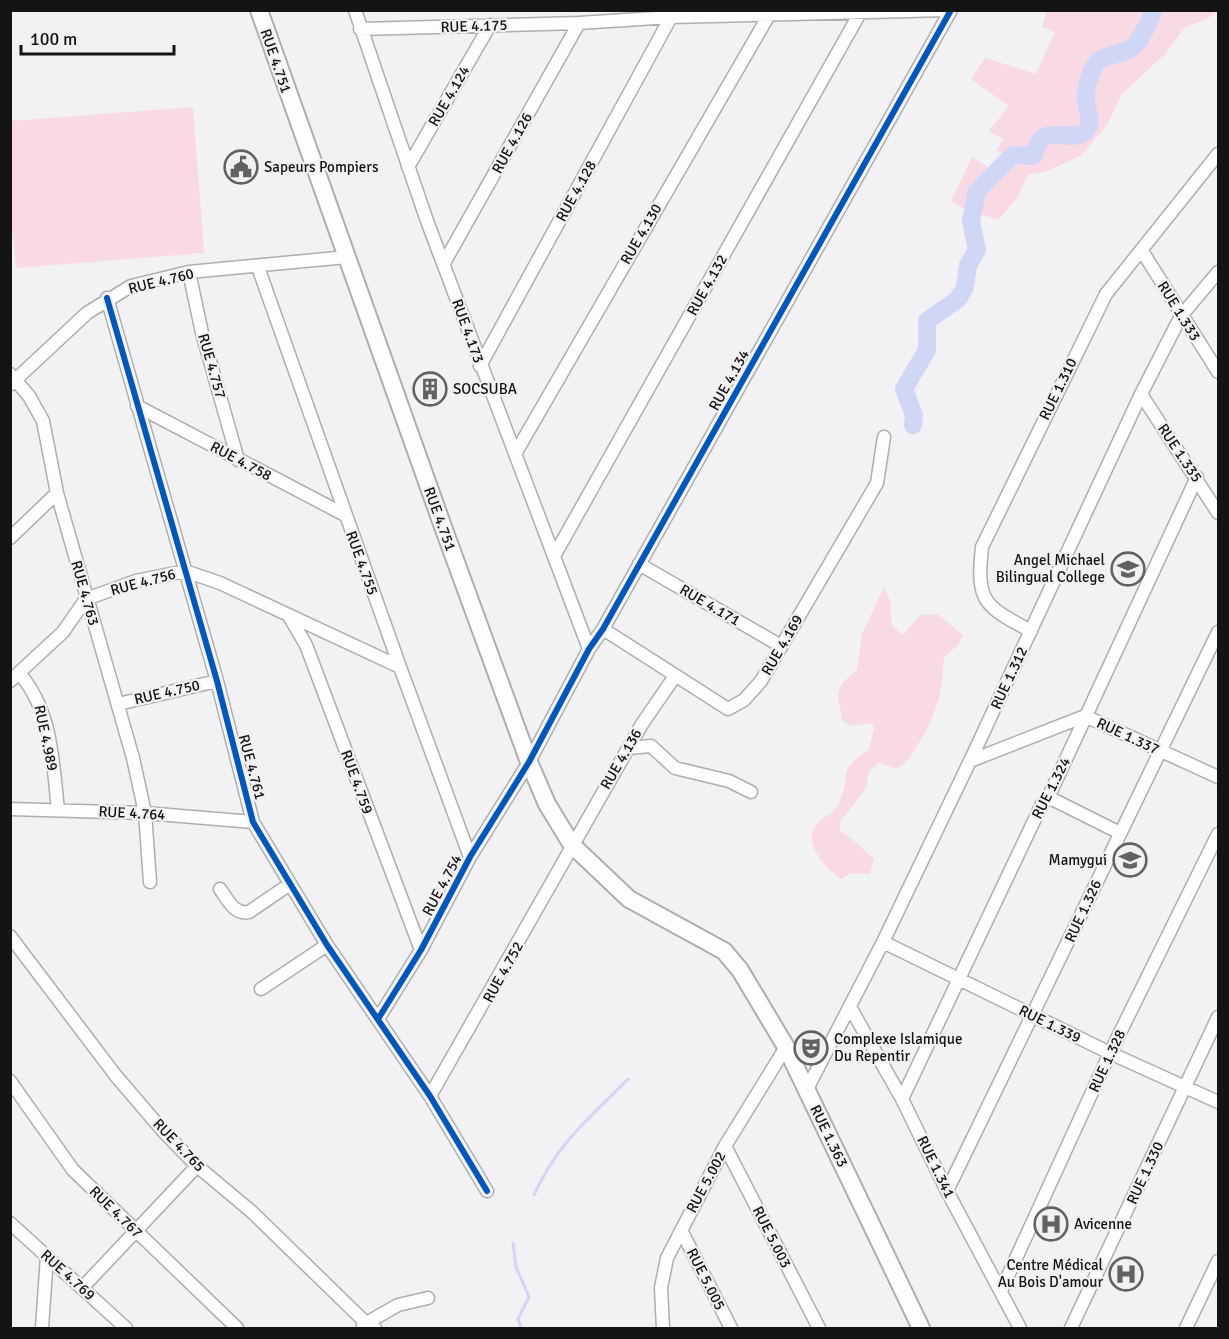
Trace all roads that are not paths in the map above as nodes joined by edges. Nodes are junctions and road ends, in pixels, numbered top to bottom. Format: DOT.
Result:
graph roads {
  1 [pos="259,10"];
  2 [pos="355,10"];
  3 [pos="949,10"];
  4 [pos="860,13"];
  5 [pos="769,15"];
  6 [pos="671,17"];
  7 [pos="579,23"];
  8 [pos="490,25"];
  9 [pos="360,29"];
  10 [pos="1218,154"];
  11 [pos="408,167"];
  12 [pos="1142,250"];
  13 [pos="347,257"];
  14 [pos="444,263"];
  15 [pos="258,267"];
  16 [pos="189,272"];
  17 [pos="1218,272"];
  18 [pos="107,298"];
  19 [pos="1181,316"];
  20 [pos="480,366"];
  21 [pos="1218,372"];
  22 [pos="12,379"];
  23 [pos="1141,394"];
  24 [pos="137,406"];
  25 [pos="884,437"];
  26 [pos="515,454"];
  27 [pos="238,460"];
  28 [pos="1197,477"];
  29 [pos="57,493"];
  30 [pos="1218,513"];
  31 [pos="345,515"];
  32 [pos="10,538"];
  33 [pos="554,556"];
  34 [pos="639,564"];
  35 [pos="185,571"];
  36 [pos="86,599"];
  37 [pos="289,616"];
  38 [pos="603,629"];
  39 [pos="1031,631"];
  40 [pos="1218,632"];
  41 [pos="781,646"];
  42 [pos="589,649"];
  43 [pos="400,668"];
  44 [pos="675,676"];
  45 [pos="15,677"];
  46 [pos="217,681"];
  47 [pos="118,704"];
  48 [pos="1085,716"];
  49 [pos="628,748"];
  50 [pos="1162,753"];
  51 [pos="970,761"];
  52 [pos="529,762"];
  53 [pos="1218,777"];
  54 [pos="751,792"];
  55 [pos="1047,800"];
  56 [pos="10,809"];
  57 [pos="58,810"];
  58 [pos="145,813"];
  59 [pos="254,822"];
  60 [pos="1120,833"];
  61 [pos="1218,834"];
  62 [pos="572,844"];
  63 [pos="470,857"];
  64 [pos="150,882"];
  65 [pos="291,884"];
  66 [pos="220,889"];
  67 [pos="10,936"];
  68 [pos="883,942"];
  69 [pos="327,945"];
  70 [pos="421,950"];
  71 [pos="724,951"];
  72 [pos="959,979"];
  73 [pos="261,990"];
  74 [pos="850,1007"];
  75 [pos="1033,1016"];
  76 [pos="1218,1017"];
  77 [pos="378,1019"];
  78 [pos="786,1047"];
  79 [pos="1110,1053"];
  80 [pos="10,1082"];
  81 [pos="1185,1087"];
  82 [pos="807,1089"];
  83 [pos="430,1096"];
  84 [pos="902,1098"];
  85 [pos="1218,1102"];
  86 [pos="725,1146"];
  87 [pos="197,1166"];
  88 [pos="487,1191"];
  89 [pos="947,1191"];
  90 [pos="10,1223"];
  91 [pos="681,1230"];
  92 [pos="135,1232"];
  93 [pos="47,1256"];
  94 [pos="1218,1261"];
  95 [pos="83,1287"];
  96 [pos="1001,1291"];
  97 [pos="428,1298"];
  98 [pos="367,1327"];
  99 [pos="42,1329"];
  100 [pos="126,1329"];
  101 [pos="237,1329"];
  102 [pos="663,1329"];
  103 [pos="731,1329"];
  104 [pos="819,1329"];
  105 [pos="921,1329"];
  106 [pos="1020,1329"];
  107 [pos="1071,1329"];
  108 [pos="1186,1329"];
  1 -- 13 [label="main road, RUE 4.751"];
  2 -- 9 [label="street, RUE 4.173"];
  3 -- 4 [label="street, RUE 4.175"];
  3 -- 34 [label="street, RUE 4.134"];
  4 -- 5 [label="street, RUE 4.175"];
  4 -- 33 [label="street, RUE 4.132"];
  5 -- 6 [label="street, RUE 4.175"];
  5 -- 26 [label="street, RUE 4.130"];
  6 -- 7 [label="street, RUE 4.175"];
  6 -- 20 [label="street, RUE 4.128"];
  7 -- 8 [label="street, RUE 4.175"];
  7 -- 14 [label="street, RUE 4.126"];
  8 -- 9 [label="street, RUE 4.175"];
  8 -- 11 [label="street, RUE 4.124"];
  9 -- 11 [label="street, RUE 4.173"];
  10 -- 12 [label="street, RUE 1.310"];
  11 -- 14 [label="street, RUE 4.173"];
  12 -- 19 [label="street, RUE 1.333"];
  12 -- 39 [label="street, RUE 1.310"];
  13 -- 15 [label="street, RUE 4.760"];
  13 -- 52 [label="main road, RUE 4.751"];
  14 -- 20 [label="street, RUE 4.173"];
  15 -- 16 [label="street, RUE 4.760"];
  15 -- 31 [label="street, RUE 4.755"];
  16 -- 18 [label="street, RUE 4.760"];
  16 -- 27 [label="street, RUE 4.757"];
  17 -- 19 [label="street, RUE 1.312"];
  18 -- 22 [label="street, RUE 4.760"];
  18 -- 24 [label="street, RUE 4.761"];
  19 -- 21 [label="street, RUE 1.333"];
  19 -- 23 [label="street, RUE 1.312"];
  20 -- 26 [label="street, RUE 4.173"];
  22 -- 29 [label="street, RUE 4.763"];
  23 -- 28 [label="street, RUE 1.335"];
  23 -- 39 [label="street, RUE 1.312"];
  24 -- 27 [label="street, RUE 4.758"];
  24 -- 35 [label="street, RUE 4.761"];
  25 -- 41 [label="street, RUE 4.169"];
  26 -- 33 [label="street, RUE 4.173"];
  27 -- 31 [label="street, RUE 4.758"];
  28 -- 30 [label="street, RUE 1.335"];
  28 -- 48 [label="street, RUE 1.324"];
  29 -- 32 [label="street"];
  29 -- 36 [label="street, RUE 4.763"];
  31 -- 43 [label="street, RUE 4.755"];
  33 -- 42 [label="street, RUE 4.173"];
  34 -- 38 [label="street, RUE 4.134"];
  34 -- 41 [label="street, RUE 4.171"];
  35 -- 36 [label="street, RUE 4.756"];
  35 -- 37 [label="street, RUE 4.756"];
  35 -- 46 [label="street, RUE 4.761"];
  36 -- 45 [label="street"];
  36 -- 47 [label="street, RUE 4.763"];
  37 -- 43 [label="street, RUE 4.756"];
  37 -- 70 [label="street, RUE 4.759"];
  38 -- 42 [label="street, RUE 4.134"];
  38 -- 44 [label="street, RUE 4.169"];
  39 -- 51 [label="street, RUE 1.312"];
  40 -- 50 [label="street, RUE 1.326"];
  41 -- 44 [label="street, RUE 4.169"];
  42 -- 52 [label="street, RUE 4.134"];
  43 -- 63 [label="street, RUE 4.755"];
  44 -- 49 [label="street, RUE 4.136"];
  45 -- 57 [label="street, RUE 4.989"];
  46 -- 47 [label="street, RUE 4.750"];
  46 -- 59 [label="street, RUE 4.761"];
  47 -- 58 [label="street, RUE 4.763"];
  48 -- 50 [label="street, RUE 1.337"];
  48 -- 51 [label="street, RUE 1.337"];
  48 -- 55 [label="street, RUE 1.324"];
  49 -- 54 [label="street"];
  49 -- 62 [label="street, RUE 4.136"];
  50 -- 53 [label="street, RUE 1.337"];
  50 -- 60 [label="street, RUE 1.326"];
  51 -- 68 [label="street, RUE 1.312"];
  52 -- 62 [label="main road, RUE 4.751"];
  52 -- 63 [label="street, RUE 4.754"];
  55 -- 60 [label="street"];
  55 -- 72 [label="street, RUE 1.324"];
  56 -- 57 [label="street, RUE 4.764"];
  57 -- 58 [label="street, RUE 4.764"];
  58 -- 59 [label="street, RUE 4.764"];
  58 -- 64 [label="street, RUE 4.763"];
  59 -- 65 [label="street, RUE 4.761"];
  60 -- 75 [label="street, RUE 1.326"];
  61 -- 79 [label="street, RUE 1.328"];
  62 -- 71 [label="main road, RUE 4.751"];
  62 -- 83 [label="street, RUE 4.752"];
  63 -- 70 [label="street, RUE 4.754"];
  65 -- 66 [label="street"];
  65 -- 69 [label="street, RUE 4.761"];
  67 -- 87 [label="street, RUE 4.765"];
  68 -- 72 [label="street, RUE 1.339"];
  68 -- 74 [label="street, RUE 1.312"];
  69 -- 73 [label="street"];
  69 -- 77 [label="street, RUE 4.761"];
  70 -- 77 [label="street, RUE 4.754"];
  71 -- 78 [label="main road, RUE 1.363"];
  72 -- 75 [label="street, RUE 1.339"];
  72 -- 84 [label="street, RUE 1.324"];
  74 -- 82 [label="street, RUE 1.312"];
  74 -- 84 [label="street, RUE 1.341"];
  75 -- 79 [label="street, RUE 1.339"];
  75 -- 89 [label="street, RUE 1.326"];
  76 -- 81 [label="street, RUE 1.330"];
  77 -- 83 [label="street, RUE 4.761"];
  78 -- 82 [label="main road, RUE 1.363"];
  78 -- 86 [label="street, RUE 5.002"];
  79 -- 81 [label="street, RUE 1.339"];
  79 -- 96 [label="street, RUE 1.328"];
  80 -- 92 [label="street, RUE 4.767"];
  81 -- 85 [label="street, RUE 1.339"];
  81 -- 107 [label="street, RUE 1.330"];
  82 -- 105 [label="main road, RUE 1.363"];
  83 -- 88 [label="street, RUE 4.761"];
  84 -- 89 [label="street, RUE 1.341"];
  86 -- 91 [label="street, RUE 5.002"];
  86 -- 104 [label="street, RUE 5.003"];
  87 -- 92 [label="street"];
  87 -- 98 [label="street, RUE 4.765"];
  89 -- 96 [label="street, RUE 1.341"];
  90 -- 93 [label="street, RUE 4.769"];
  91 -- 102 [label="street, RUE 5.002"];
  91 -- 103 [label="street, RUE 5.005"];
  92 -- 95 [label="street"];
  92 -- 101 [label="street, RUE 4.767"];
  93 -- 95 [label="street, RUE 4.769"];
  93 -- 99 [label="street"];
  94 -- 108 [label="street"];
  95 -- 100 [label="street, RUE 4.769"];
  96 -- 106 [label="street, RUE 1.341"];
  97 -- 98 [label="street"];
}
